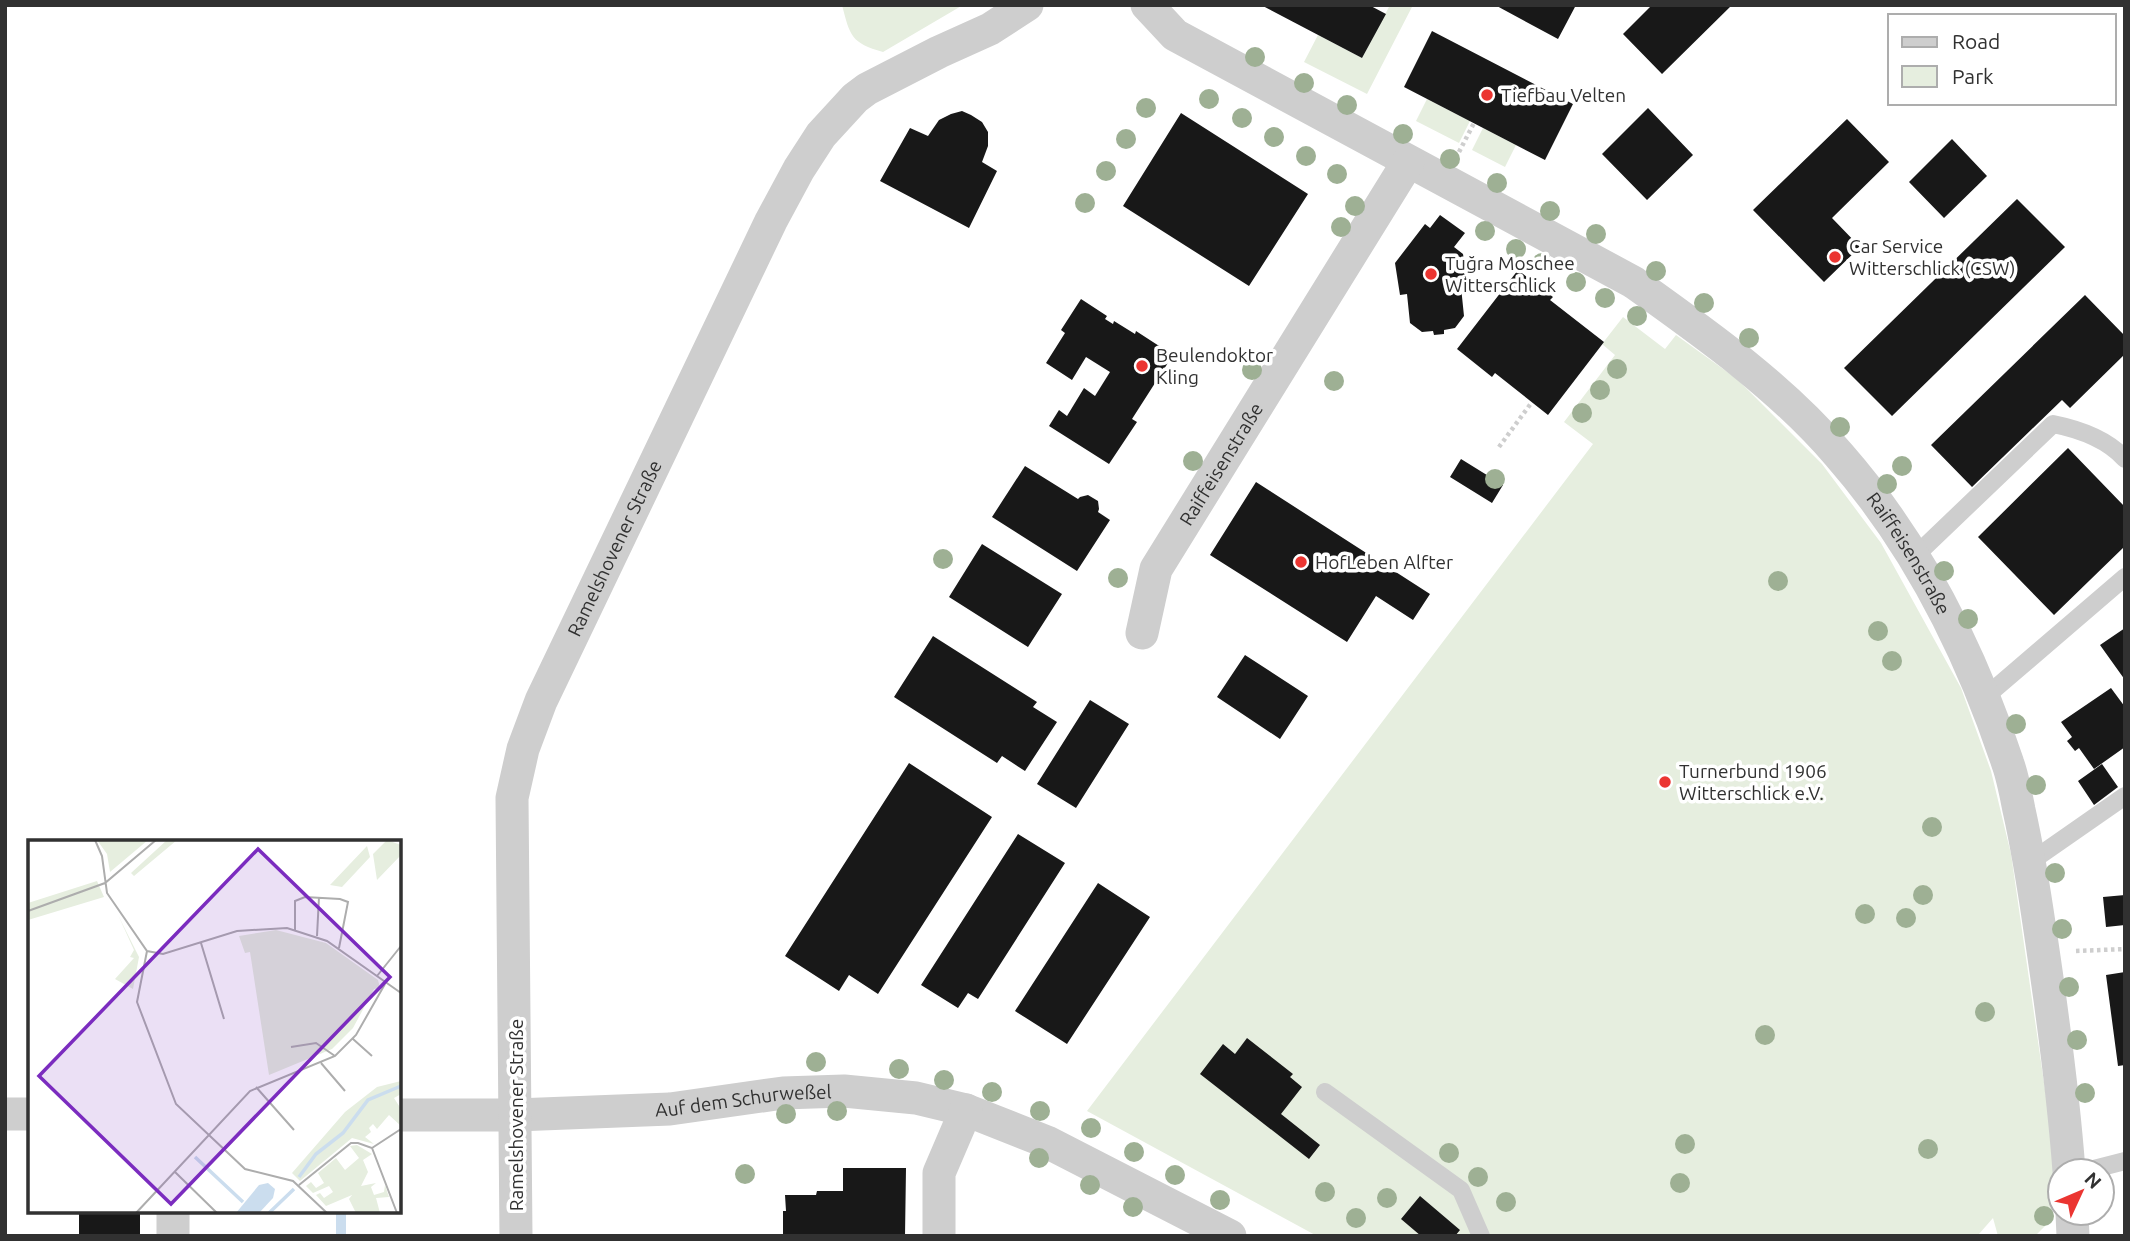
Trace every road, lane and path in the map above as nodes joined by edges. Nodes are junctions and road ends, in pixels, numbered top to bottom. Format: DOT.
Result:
graph roads {
  1 [pos="1027,5"];
  2 [pos="1147,5"];
  3 [pos="1408,162"];
  4 [pos="1532,402"];
  5 [pos="1499,447"];
  6 [pos="2125,460"];
  7 [pos="1913,558"];
  8 [pos="2125,577"];
  9 [pos="1142,633"];
  10 [pos="1984,698"];
  11 [pos="2125,796"];
  12 [pos="2030,862"];
  13 [pos="2125,949"];
  14 [pos="2043,953"];
  15 [pos="1325,1092"];
  16 [pos="966,1110"];
  17 [pos="5,1114"];
  18 [pos="28,1114"];
  19 [pos="401,1115"];
  20 [pos="516,1115"];
  21 [pos="2068,1157"];
  22 [pos="173,1213"];
  23 [pos="173,1236"];
  24 [pos="516,1236"];
  25 [pos="939,1236"];
  26 [pos="1230,1236"];
  27 [pos="1481,1236"];
  1 -- 20 [label="street, Ramelshovener Straße"];
  2 -- 3 [label="street, Raiffeisenstraße"];
  3 -- 7 [label="street, Raiffeisenstraße"];
  3 -- 9 [label="street, Raiffeisenstraße"];
  4 -- 5 [label="path"];
  6 -- 7 [label="lane"];
  7 -- 10 [label="street, Raiffeisenstraße"];
  8 -- 10 [label="lane"];
  10 -- 12 [label="street, Raiffeisenstraße"];
  11 -- 12 [label="lane"];
  12 -- 14 [label="street, Raiffeisenstraße"];
  13 -- 14 [label="path"];
  14 -- 21 [label="street, Raiffeisenstraße"];
  15 -- 27 [label="lane"];
  16 -- 20 [label="street, Auf dem Schurweßel"];
  16 -- 25 [label="street"];
  16 -- 26 [label="street, Auf dem Schurweßel"];
  17 -- 18 [label="street"];
  19 -- 20 [label="street, Auf dem Schurweßel"];
  20 -- 24 [label="street, Ramelshovener Straße"];
  22 -- 23 [label="street"];
}
